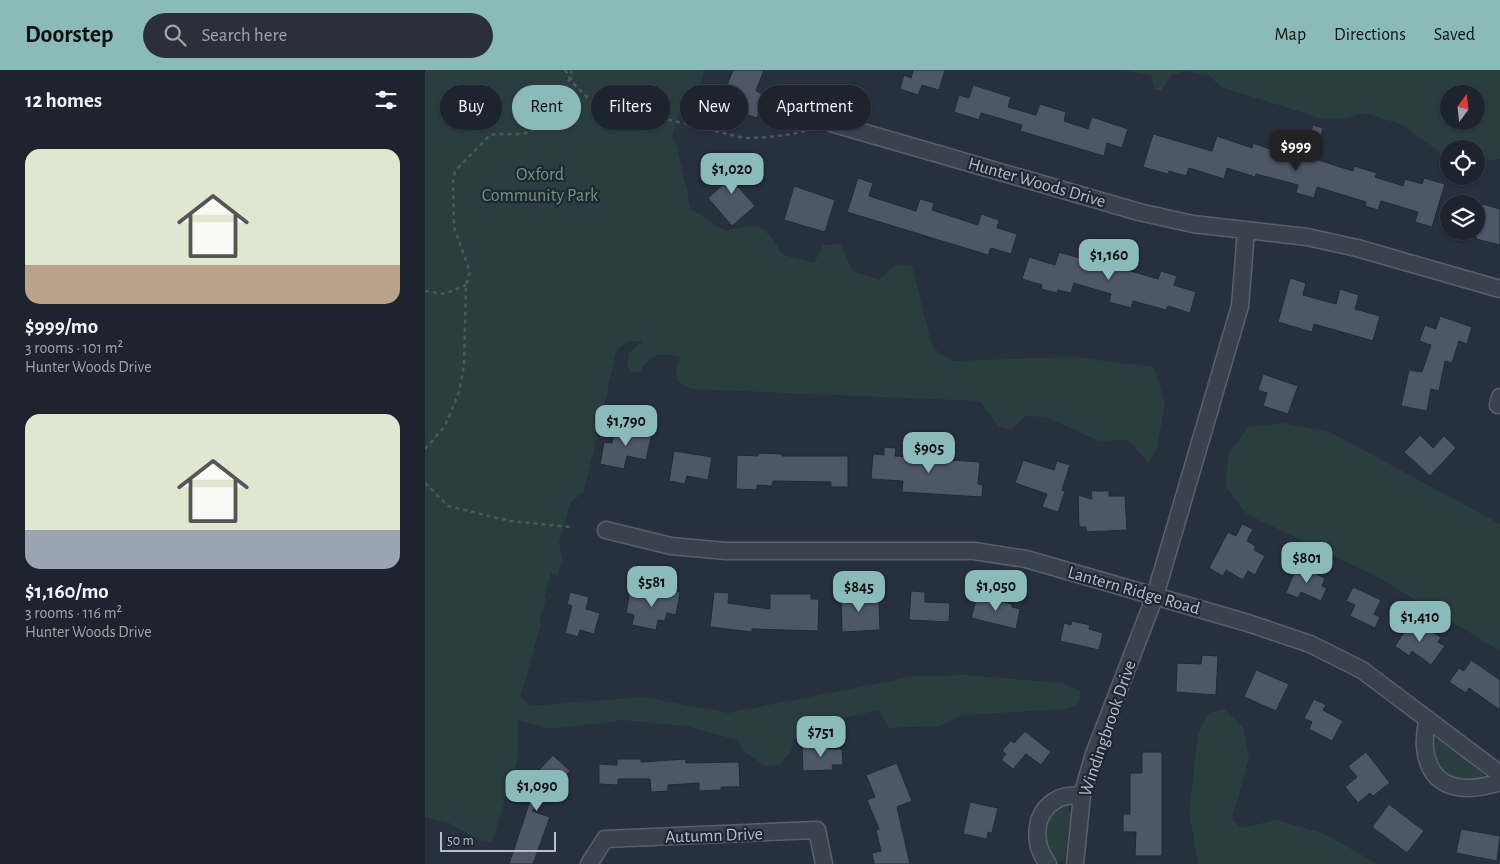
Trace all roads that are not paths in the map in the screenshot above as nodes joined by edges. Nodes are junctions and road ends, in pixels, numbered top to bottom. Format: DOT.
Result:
graph roads {
  1 [pos="855,130"];
  2 [pos="1246,231"];
  3 [pos="1500,289"];
  4 [pos="606,530"];
  5 [pos="1155,596"];
  6 [pos="1427,720"];
  7 [pos="1500,774"];
  8 [pos="1500,782"];
  9 [pos="1082,795"];
  10 [pos="589,864"];
  11 [pos="825,864"];
  12 [pos="1048,864"];
  13 [pos="1075,864"];
  1 -- 2 [label="street, Hunter Woods Drive"];
  2 -- 3 [label="street, Hunter Woods Drive"];
  2 -- 5 [label="street"];
  4 -- 5 [label="street, Lantern Ridge Road"];
  5 -- 6 [label="street, Lantern Ridge Road"];
  5 -- 9 [label="street, Windingbrook Drive"];
  6 -- 7 [label="street, Lantern Ridge Road"];
  6 -- 8 [label="street"];
  9 -- 12 [label="street"];
  9 -- 13 [label="street, Windingbrook Drive"];
  10 -- 11 [label="street, Autumn Drive"];
}
